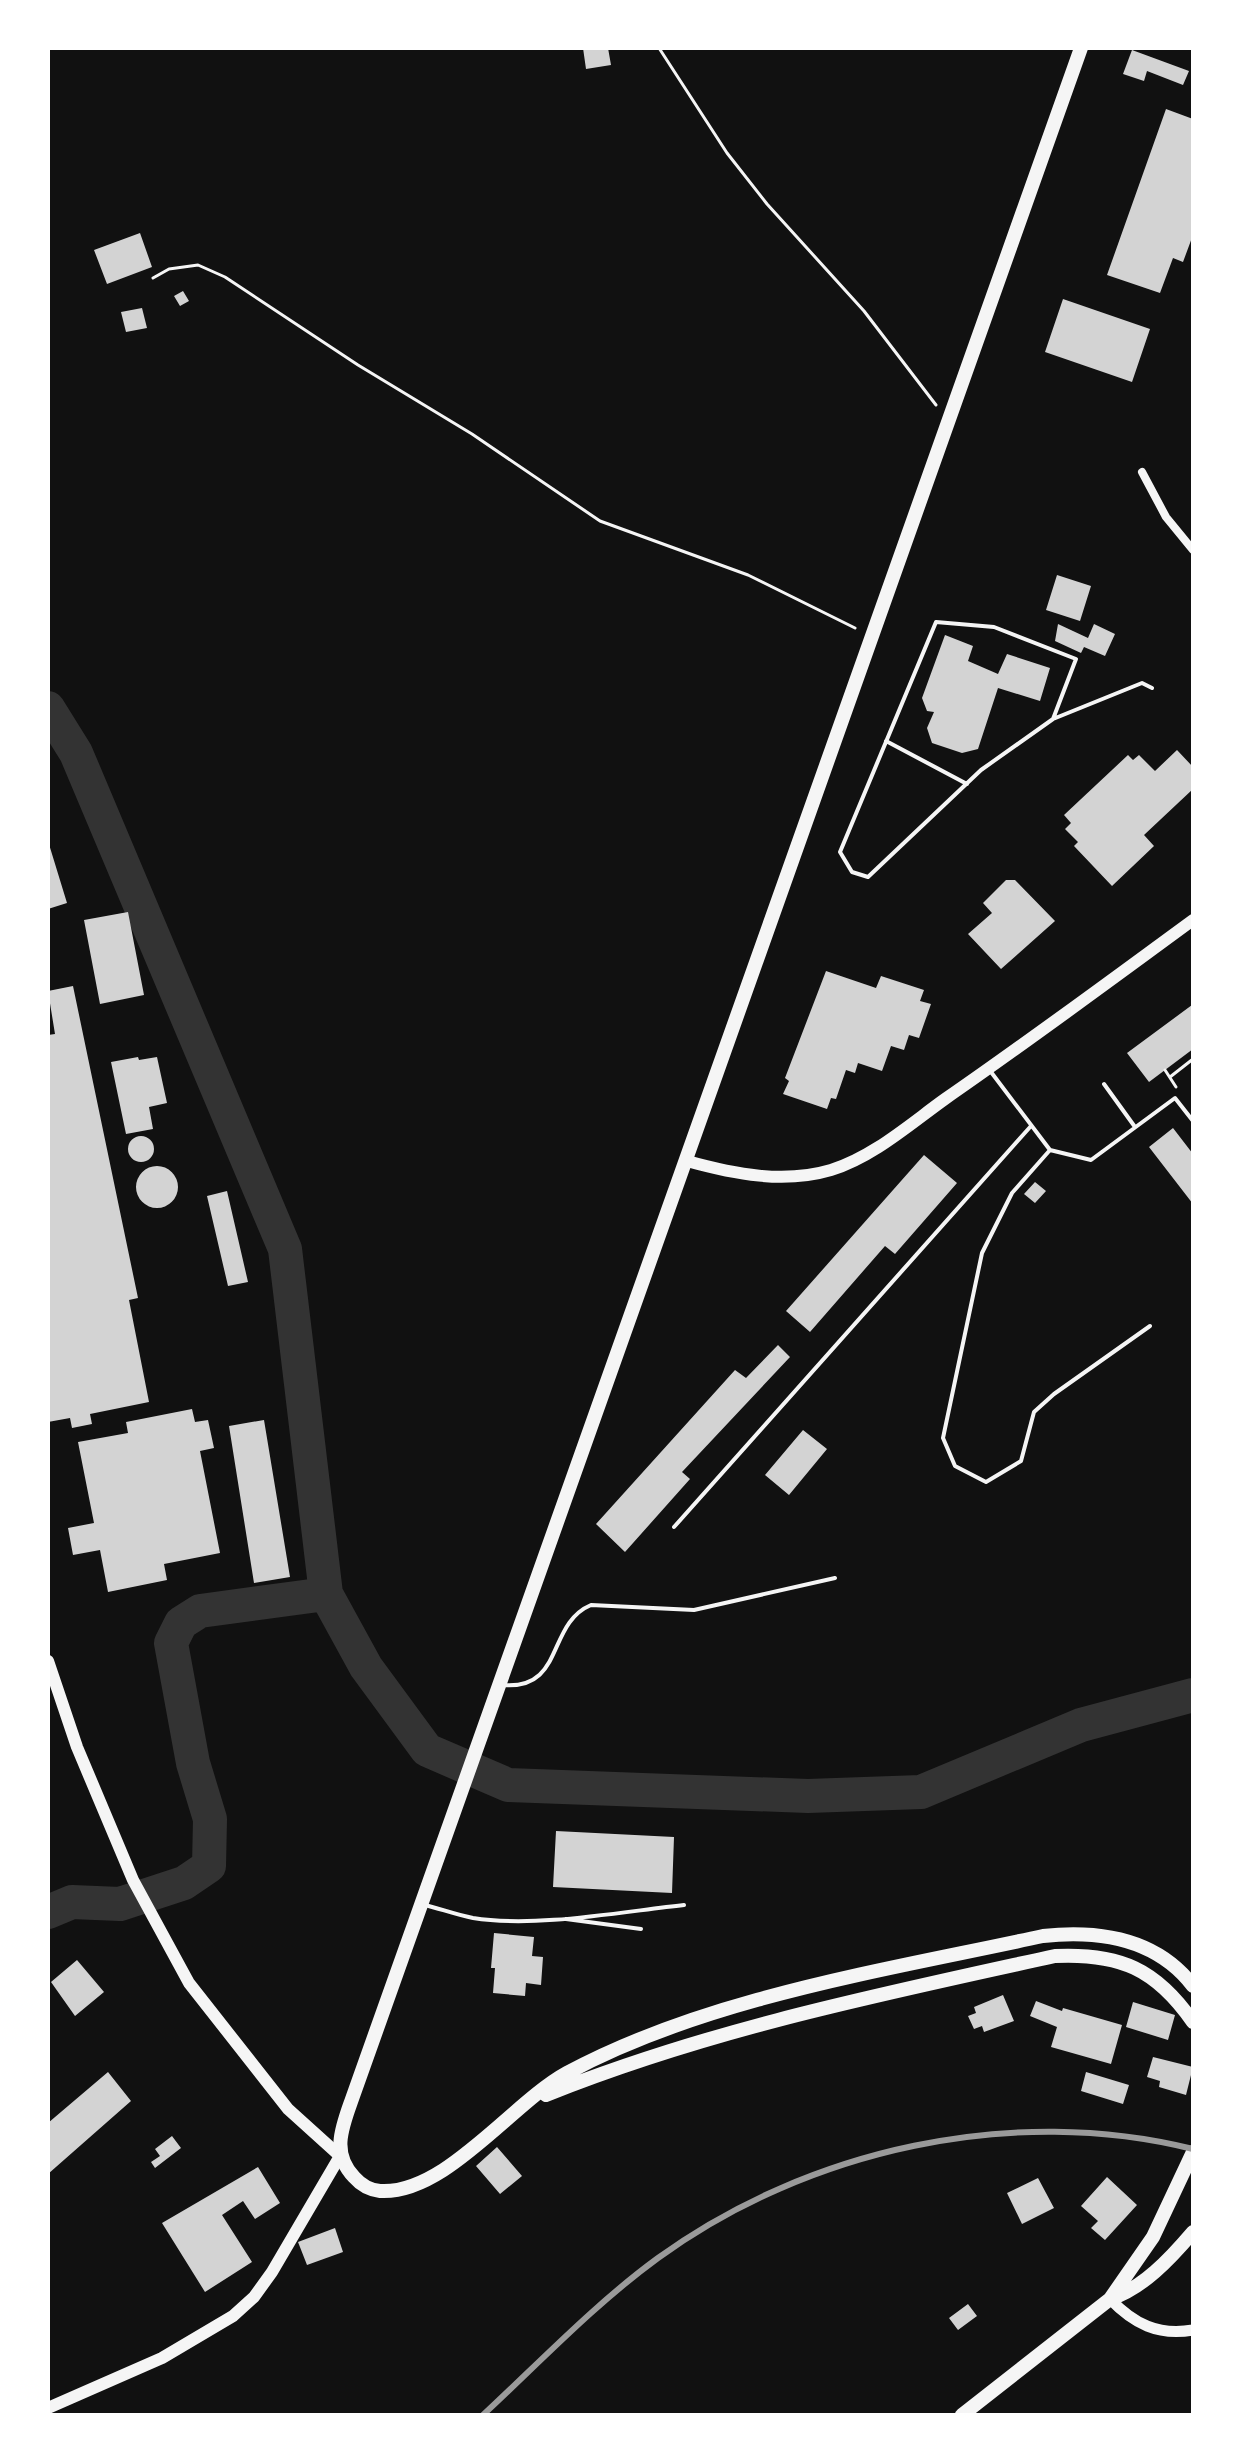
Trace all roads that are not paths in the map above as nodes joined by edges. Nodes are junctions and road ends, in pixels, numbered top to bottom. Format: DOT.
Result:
graph roads {
  1 [pos="1081,48"];
  2 [pos="1142,472"];
  3 [pos="1193,550"];
  4 [pos="1152,688"];
  5 [pos="1053,719"];
  6 [pos="886,741"];
  7 [pos="967,784"];
  8 [pos="1193,920"];
  9 [pos="989,1069"];
  10 [pos="1104,1084"];
  11 [pos="1193,1121"];
  12 [pos="1031,1126"];
  13 [pos="1135,1127"];
  14 [pos="1050,1150"];
  15 [pos="687,1161"];
  16 [pos="1150,1326"];
  17 [pos="674,1527"];
  18 [pos="835,1578"];
  19 [pos="48,1661"];
  20 [pos="501,1685"];
  21 [pos="423,1904"];
  22 [pos="684,1905"];
  23 [pos="559,1919"];
  24 [pos="641,1929"];
  25 [pos="1193,1986"];
  26 [pos="1193,2022"];
  27 [pos="530,2101"];
  28 [pos="1193,2152"];
  29 [pos="340,2156"];
  30 [pos="1193,2232"];
  31 [pos="1110,2299"];
  32 [pos="1193,2330"];
  33 [pos="48,2408"];
  34 [pos="962,2415"];
  1 -- 15 [label="main road"];
  2 -- 3 [label="street"];
  4 -- 5 [label="lane"];
  5 -- 6 [label="lane"];
  5 -- 7 [label="lane"];
  6 -- 7 [label="lane"];
  6 -- 7 [label="lane"];
  8 -- 9 [label="main road"];
  9 -- 12 [label="lane"];
  9 -- 15 [label="main road"];
  10 -- 13 [label="lane"];
  11 -- 13 [label="lane"];
  12 -- 14 [label="lane"];
  12 -- 17 [label="lane"];
  13 -- 14 [label="lane"];
  14 -- 16 [label="lane"];
  15 -- 20 [label="main road"];
  18 -- 20 [label="lane"];
  19 -- 29 [label="main road"];
  20 -- 21 [label="main road"];
  21 -- 23 [label="lane"];
  21 -- 29 [label="main road"];
  22 -- 23 [label="lane"];
  23 -- 24 [label="lane"];
  25 -- 27 [label="main road"];
  26 -- 27 [label="main road"];
  27 -- 29 [label="main road"];
  28 -- 31 [label="main road"];
  29 -- 33 [label="main road"];
  30 -- 31 [label="main road"];
  31 -- 32 [label="street"];
  31 -- 34 [label="main road"];
}
